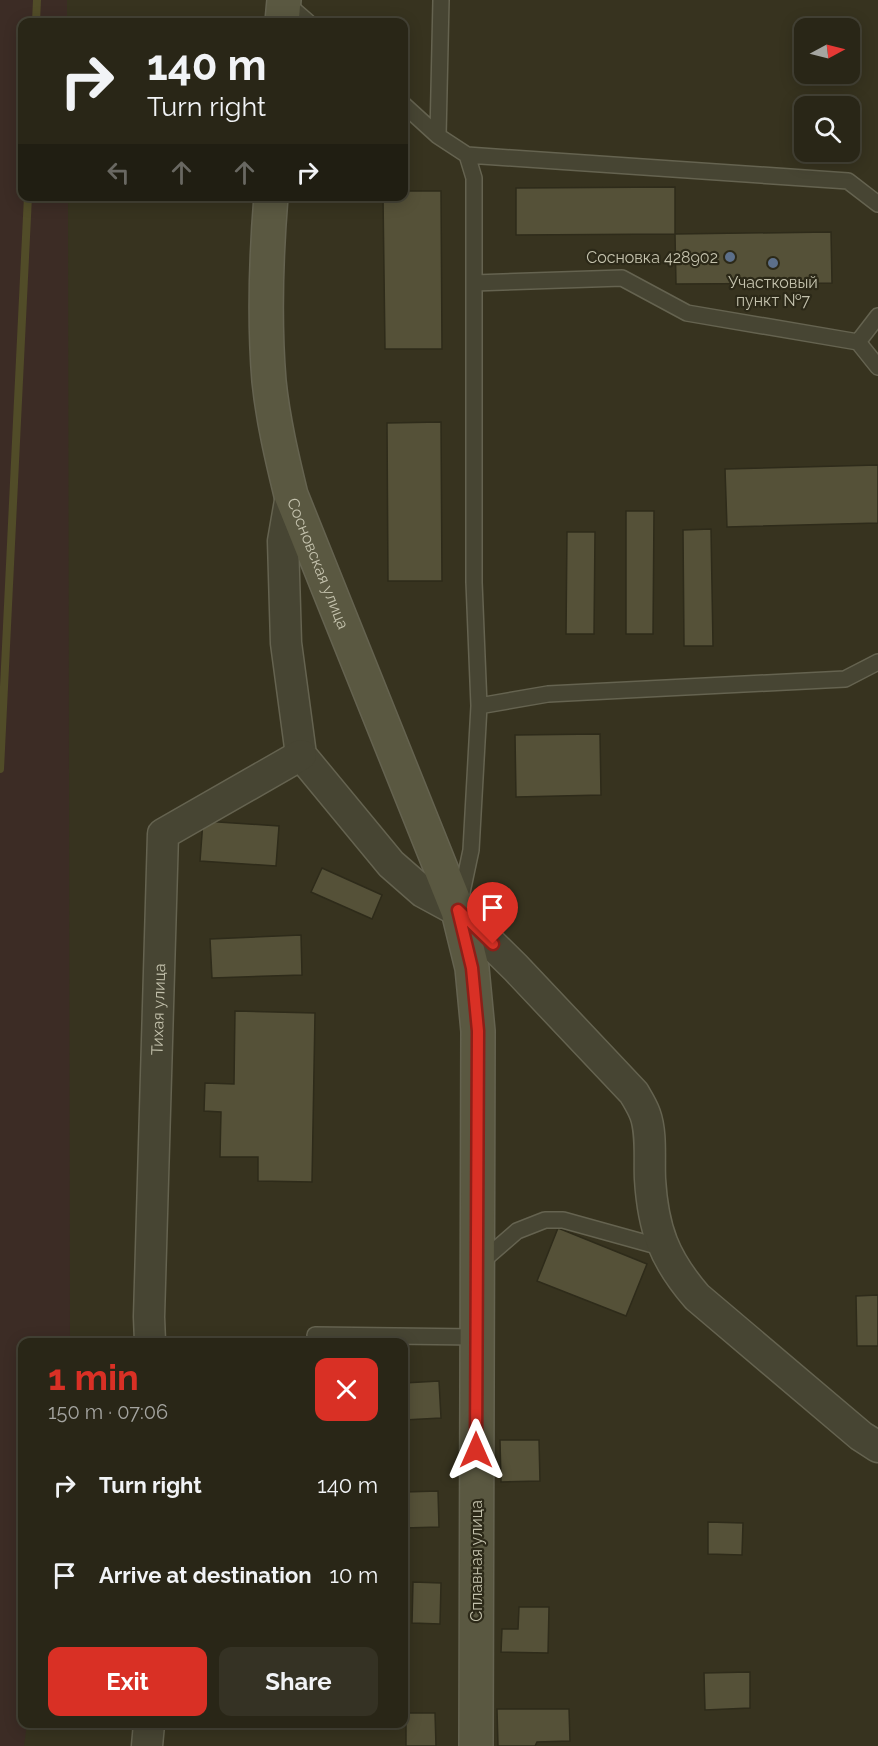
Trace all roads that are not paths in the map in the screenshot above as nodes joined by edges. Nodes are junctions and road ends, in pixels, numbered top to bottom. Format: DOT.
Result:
graph roads {
  1 [pos="441,0"];
  2 [pos="283,8"];
  3 [pos="301,18"];
  4 [pos="408,109"];
  5 [pos="438,135"];
  6 [pos="467,155"];
  7 [pos="271,201"];
  8 [pos="878,204"];
  9 [pos="474,283"];
  10 [pos="878,316"];
  11 [pos="858,342"];
  12 [pos="878,367"];
  13 [pos="291,495"];
  14 [pos="878,662"];
  15 [pos="479,706"];
  16 [pos="301,755"];
  17 [pos="458,910"];
  18 [pos="664,1248"];
  19 [pos="477,1266"];
  20 [pos="315,1335"];
  21 [pos="476,1337"];
  22 [pos="150,1338"];
  23 [pos="878,1447"];
  24 [pos="149,1728"];
  25 [pos="147,1746"];
  26 [pos="476,1746"];
  1 -- 5 [label="lane"];
  2 -- 3 [label="lane"];
  4 -- 5 [label="lane"];
  5 -- 6 [label="lane"];
  6 -- 8 [label="lane"];
  6 -- 9 [label="lane"];
  7 -- 13 [label="street, Сосновская улица"];
  9 -- 11 [label="lane"];
  9 -- 15 [label="lane"];
  10 -- 11 [label="lane"];
  11 -- 12 [label="lane"];
  13 -- 16 [label="street"];
  13 -- 17 [label="street, Сосновская улица"];
  14 -- 15 [label="lane"];
  15 -- 17 [label="lane"];
  16 -- 17 [label="street"];
  16 -- 22 [label="street, Тихая улица"];
  17 -- 18 [label="street"];
  17 -- 19 [label="street, Сплавная улица"];
  18 -- 19 [label="lane"];
  18 -- 23 [label="street"];
  19 -- 21 [label="street, Сплавная улица"];
  20 -- 21 [label="lane"];
  21 -- 26 [label="street, Сплавная улица"];
  24 -- 25 [label="street"];
}
